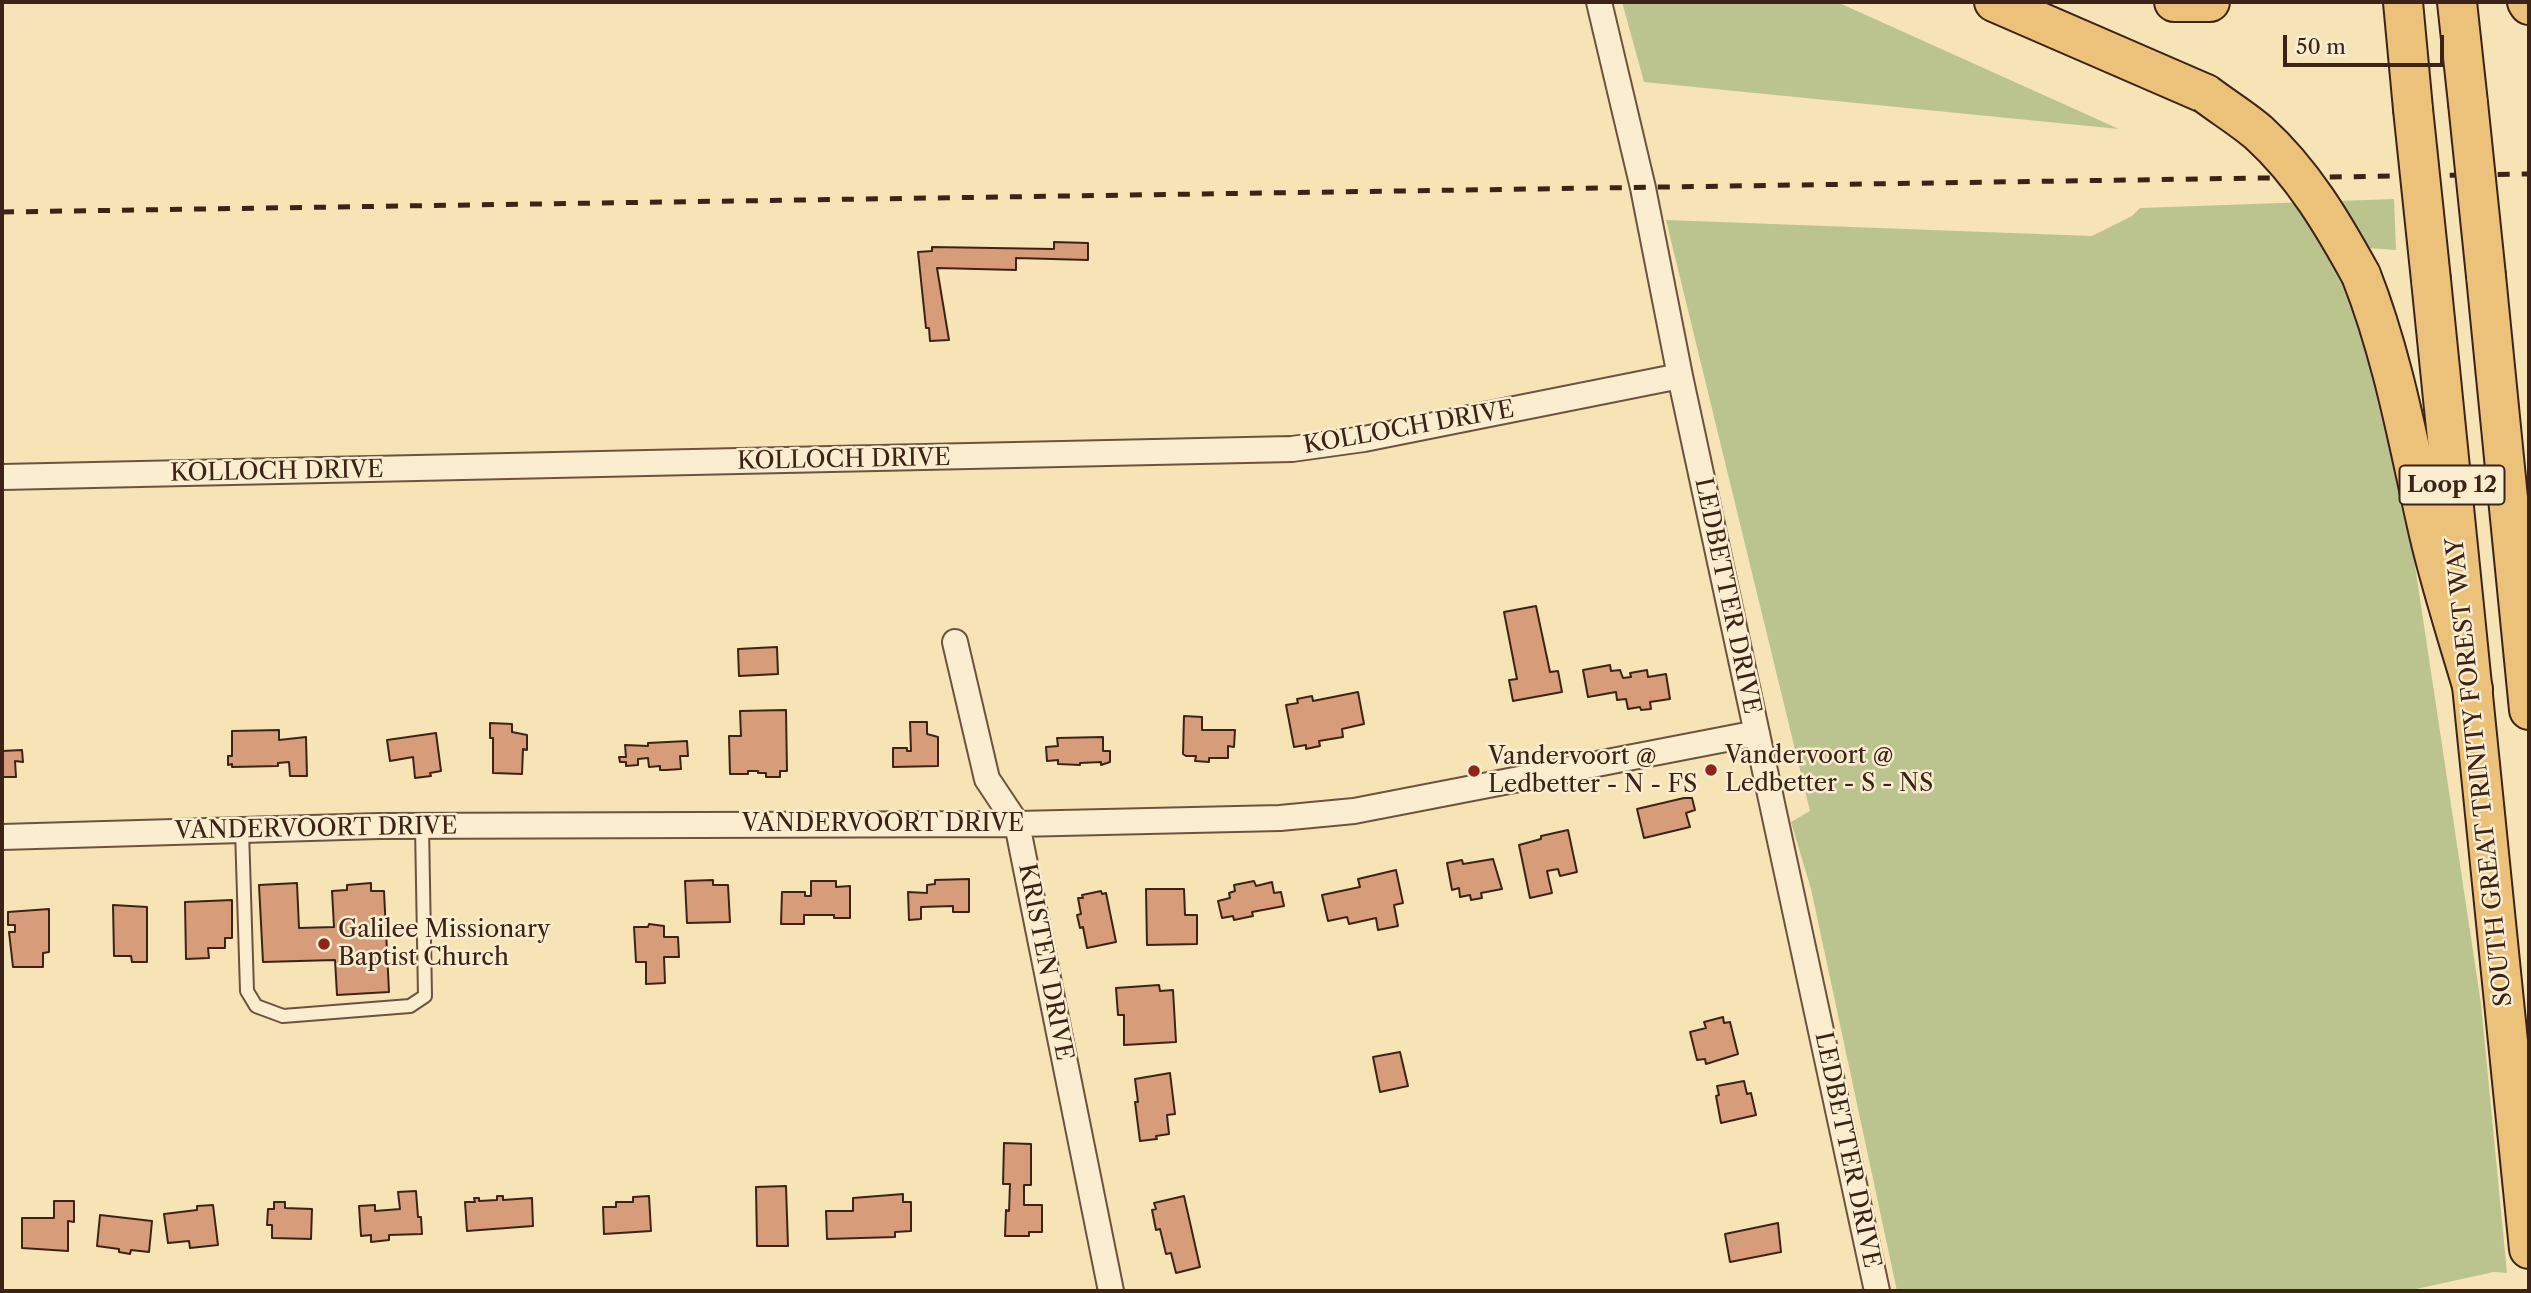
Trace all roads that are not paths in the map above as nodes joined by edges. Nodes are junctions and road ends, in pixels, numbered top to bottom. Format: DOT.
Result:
graph roads {
  1 [pos="1599,2"];
  2 [pos="1994,2"];
  3 [pos="2174,2"];
  4 [pos="2210,2"];
  5 [pos="2403,2"];
  6 [pos="2457,2"];
  7 [pos="1679,376"];
  8 [pos="2,477"];
  9 [pos="955,642"];
  10 [pos="2473,689"];
  11 [pos="2529,709"];
  12 [pos="1757,733"];
  13 [pos="1017,824"];
  14 [pos="422,826"];
  15 [pos="242,830"];
  16 [pos="2,837"];
  17 [pos="2529,1249"];
  18 [pos="1111,1291"];
  19 [pos="1877,1291"];
  1 -- 7 [label="street, LEDBETTER DRIVE"];
  2 -- 10 [label="main road, bridge"];
  3 -- 4 [label="main road"];
  5 -- 10 [label="main road, SOUTH GREAT TRINITY FOREST WAY / Loop 12, bridge"];
  6 -- 11 [label="main road, Loop 12, bridge"];
  7 -- 8 [label="street, KOLLOCH DRIVE"];
  7 -- 12 [label="street, LEDBETTER DRIVE"];
  9 -- 13 [label="street, KRISTEN DRIVE"];
  10 -- 17 [label="main road, SOUTH GREAT TRINITY FOREST WAY / Loop 12"];
  12 -- 13 [label="street, VANDERVOORT DRIVE"];
  12 -- 19 [label="street, LEDBETTER DRIVE"];
  13 -- 14 [label="street, VANDERVOORT DRIVE"];
  13 -- 18 [label="street, KRISTEN DRIVE"];
  14 -- 15 [label="street, VANDERVOORT DRIVE"];
  14 -- 15 [label="lane"];
  15 -- 16 [label="street, VANDERVOORT DRIVE"];
}
